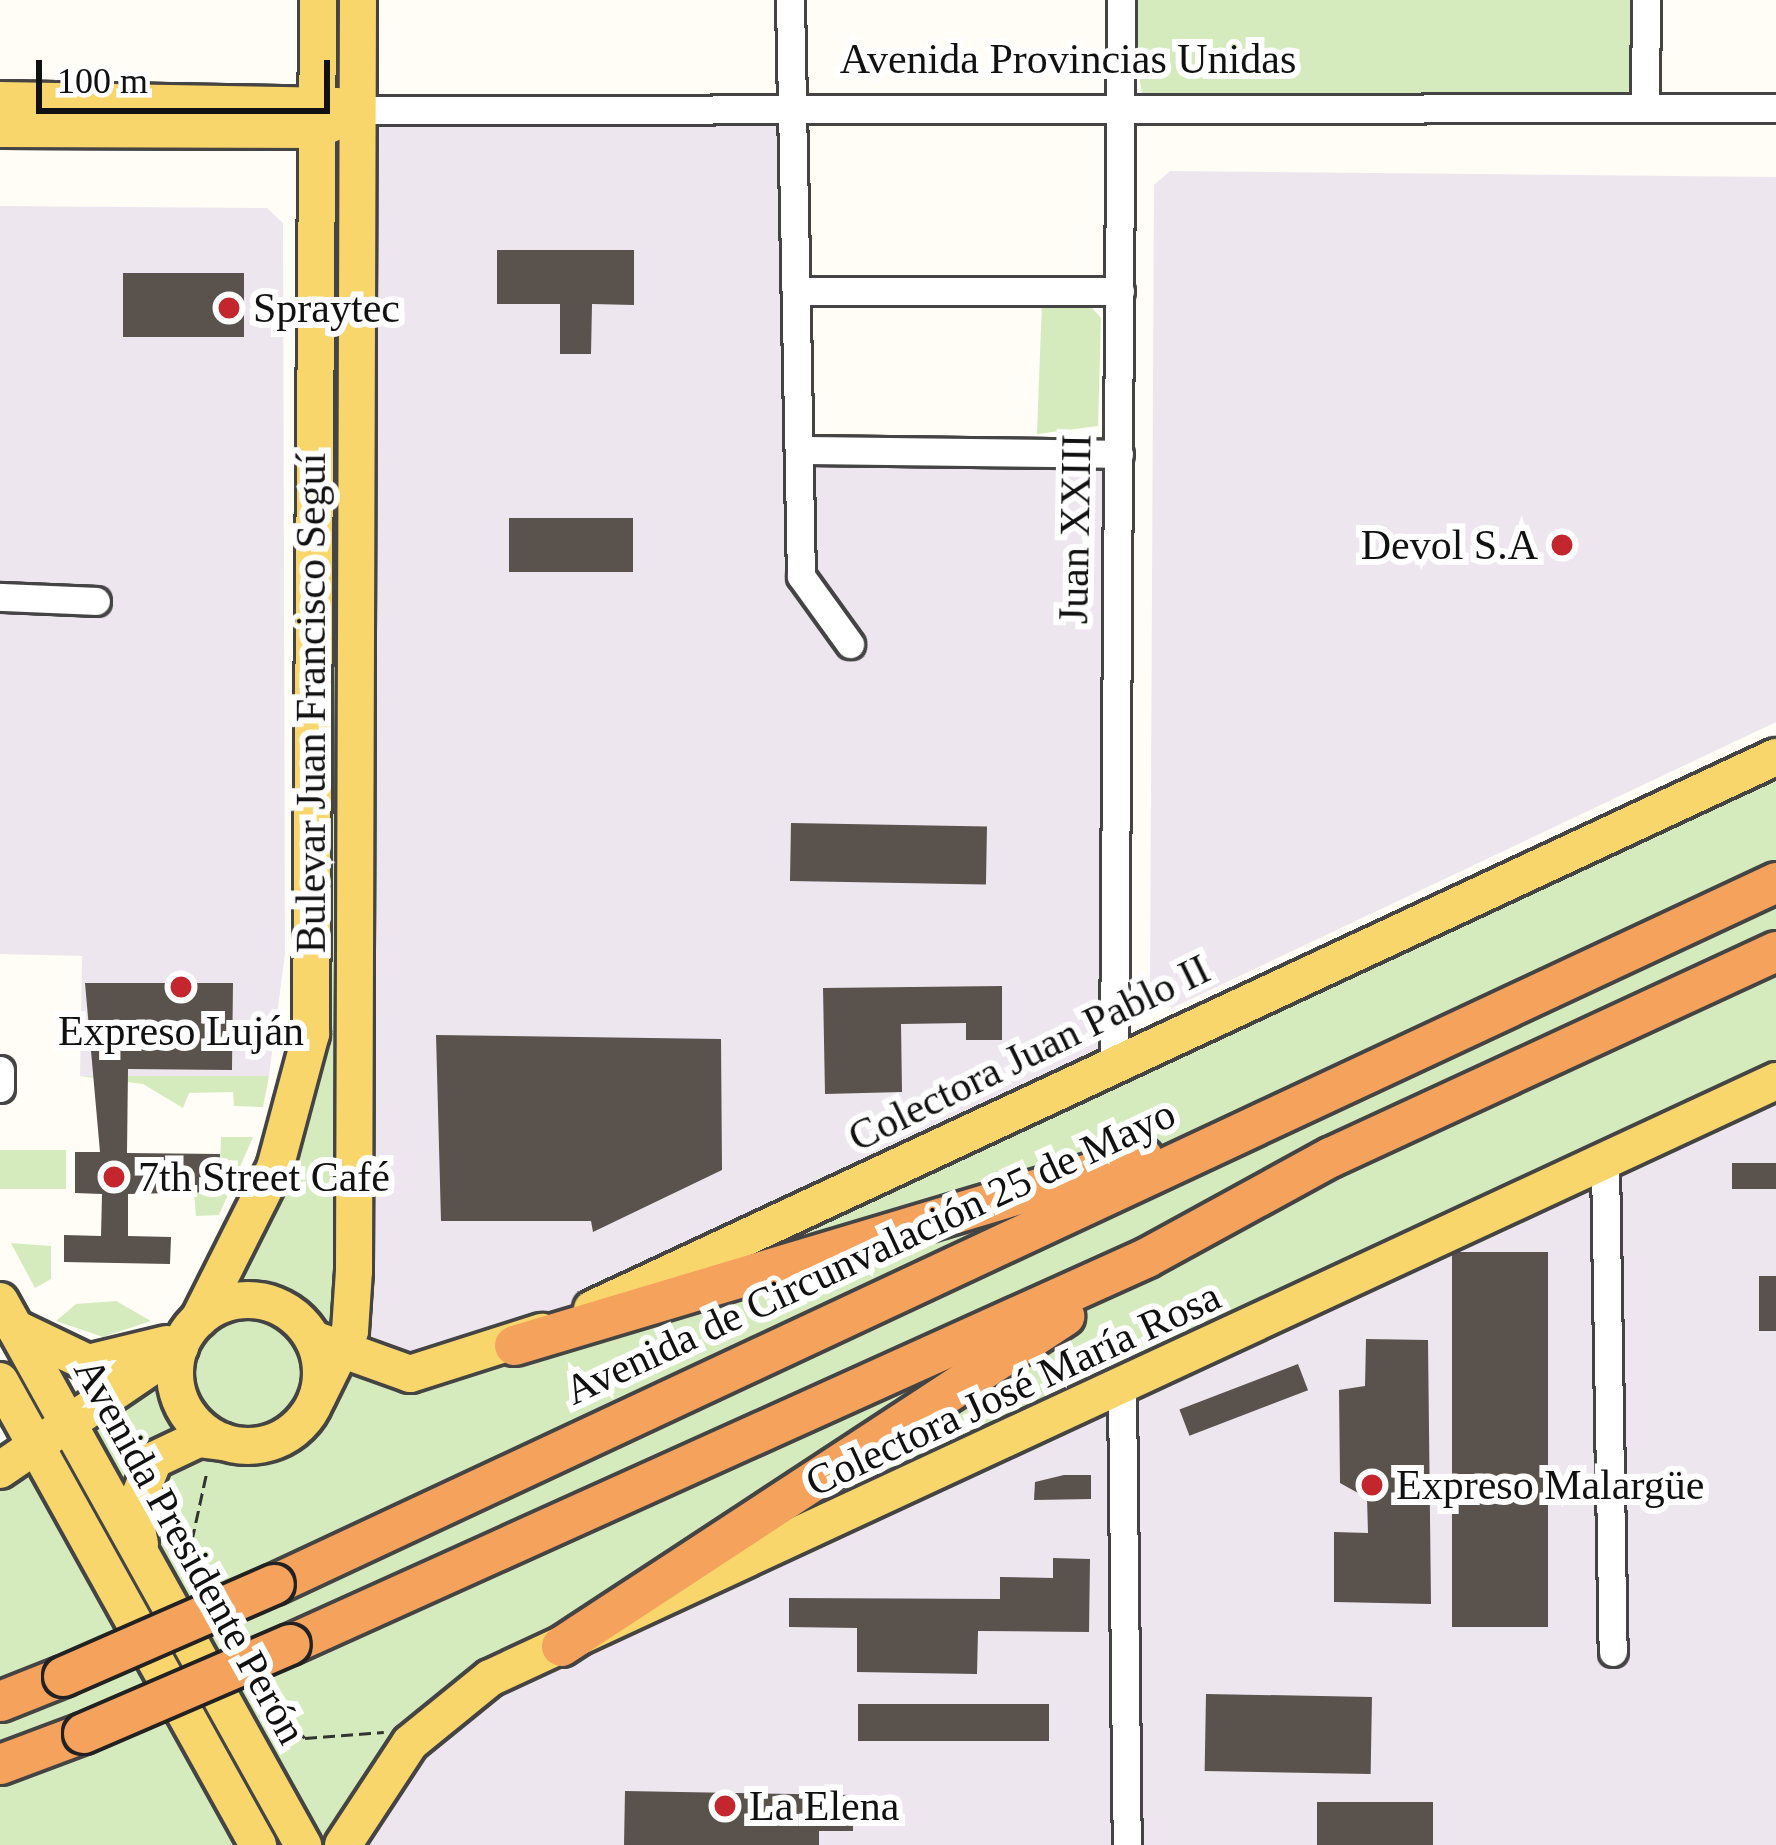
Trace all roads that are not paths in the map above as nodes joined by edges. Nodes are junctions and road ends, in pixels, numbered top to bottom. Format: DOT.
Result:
graph roads {
  1 [pos="318,0"];
  2 [pos="358,0"];
  3 [pos="790,0"];
  4 [pos="1121,0"];
  5 [pos="1646,0"];
  6 [pos="0,100"];
  7 [pos="793,103"];
  8 [pos="1120,105"];
  9 [pos="1645,107"];
  10 [pos="1776,108"];
  11 [pos="358,110"];
  12 [pos="317,116"];
  13 [pos="0,129"];
  14 [pos="799,291"];
  15 [pos="1120,291"];
  16 [pos="800,450"];
  17 [pos="1119,454"];
  18 [pos="0,597"];
  19 [pos="95,601"];
  20 [pos="850,644"];
  21 [pos="1776,757"];
  22 [pos="1776,882"];
  23 [pos="1776,951"];
  24 [pos="1114,1059"];
  25 [pos="0,1070"];
  26 [pos="1776,1082"];
  27 [pos="0,1088"];
  28 [pos="1252,1127"];
  29 [pos="1605,1162"];
  30 [pos="1147,1257"];
  31 [pos="7,1315"];
  32 [pos="188,1334"];
  33 [pos="514,1345"];
  34 [pos="328,1347"];
  35 [pos="0,1381"];
  36 [pos="1122,1389"];
  37 [pos="65,1421"];
  38 [pos="29,1442"];
  39 [pos="224,1442"];
  40 [pos="0,1471"];
  41 [pos="143,1559"];
  42 [pos="561,1646"];
  43 [pos="1613,1652"];
  44 [pos="0,1701"];
  45 [pos="0,1764"];
  46 [pos="257,1845"];
  47 [pos="303,1845"];
  48 [pos="343,1845"];
  49 [pos="1127,1845"];
  1 -- 12 [label="main road, Bulevar Juan Francisco Seguí"];
  2 -- 11 [label="main road, Bulevar Juan Francisco Seguí"];
  3 -- 7 [label="street"];
  4 -- 8 [label="street, Juan XXIII"];
  5 -- 9 [label="street"];
  6 -- 12 [label="main road, Avenida Provincias Unidas"];
  7 -- 8 [label="street, Avenida Provincias Unidas"];
  7 -- 11 [label="street, Avenida Provincias Unidas"];
  7 -- 14 [label="street"];
  8 -- 9 [label="street, Avenida Provincias Unidas"];
  8 -- 15 [label="street, Juan XXIII"];
  9 -- 10 [label="street, Avenida Provincias Unidas"];
  11 -- 12 [label="main road, Avenida Provincias Unidas"];
  11 -- 34 [label="main road, Bulevar Juan Francisco Seguí"];
  12 -- 13 [label="main road, Avenida Provincias Unidas"];
  12 -- 32 [label="main road, Bulevar Juan Francisco Seguí"];
  14 -- 15 [label="street"];
  14 -- 16 [label="street"];
  15 -- 17 [label="street, Juan XXIII"];
  16 -- 17 [label="street"];
  16 -- 20 [label="street"];
  17 -- 24 [label="street, Juan XXIII"];
  18 -- 19 [label="street"];
  21 -- 24 [label="main road, Colectora Juan Pablo II"];
  22 -- 28 [label="highway, Avenida de Circunvalación 25 de Mayo"];
  23 -- 30 [label="highway"];
  24 -- 33 [label="main road, Colectora Juan Pablo II"];
  25 -- 27 [label="street"];
  26 -- 29 [label="main road, Colectora José María Rosa"];
  28 -- 33 [label="highway"];
  28 -- 44 [label="highway, Avenida de Circunvalación 25 de Mayo, bridge"];
  29 -- 36 [label="main road, Colectora José María Rosa"];
  29 -- 43 [label="street"];
  30 -- 42 [label="highway"];
  30 -- 45 [label="highway, bridge"];
  31 -- 32 [label="main road"];
  31 -- 37 [label="main road, Avenida Presidente Perón"];
  32 -- 34 [label="main road"];
  32 -- 37 [label="main road"];
  32 -- 39 [label="main road"];
  33 -- 34 [label="main road, Colectora Juan Pablo II"];
  34 -- 39 [label="main road, Bulevar Juan Francisco Seguí"];
  35 -- 38 [label="main road, Avenida Presidente Perón"];
  36 -- 42 [label="main road, Colectora José María Rosa"];
  36 -- 49 [label="street"];
  37 -- 38 [label="main road"];
  37 -- 41 [label="main road, Avenida Presidente Perón"];
  38 -- 40 [label="main road"];
  38 -- 46 [label="main road, Avenida Presidente Perón"];
  39 -- 41 [label="main road"];
  41 -- 47 [label="main road, Avenida Presidente Perón"];
  42 -- 48 [label="main road, Colectora José María Rosa"];
}
